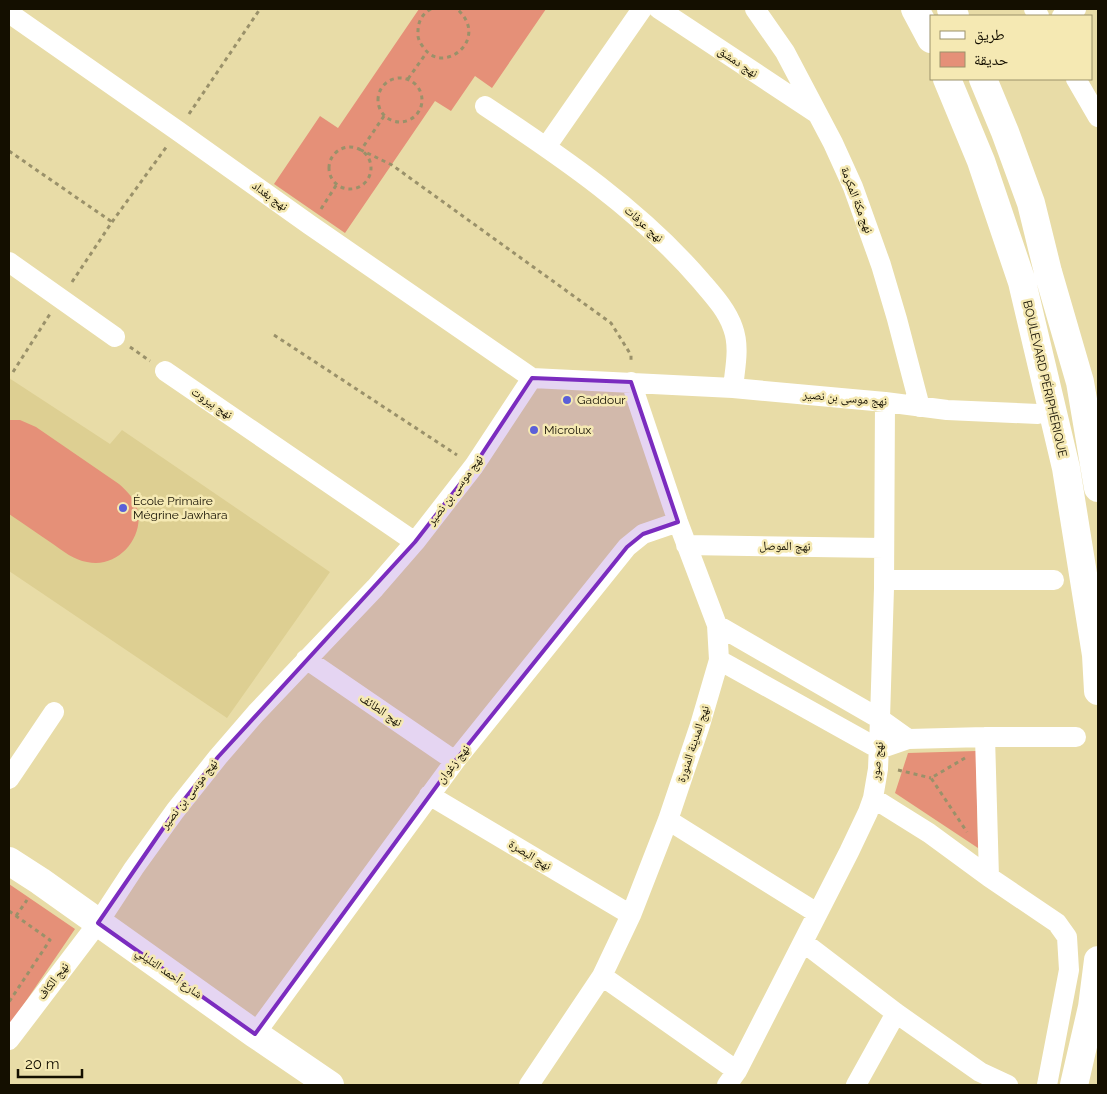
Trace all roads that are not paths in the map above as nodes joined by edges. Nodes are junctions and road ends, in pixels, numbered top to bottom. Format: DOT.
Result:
graph roads {
  1 [pos="642,9"];
  2 [pos="658,9"];
  3 [pos="755,9"];
  4 [pos="915,9"];
  5 [pos="1076,9"];
  6 [pos="9,13"];
  7 [pos="1064,15"];
  8 [pos="930,37"];
  9 [pos="947,80"];
  10 [pos="983,80"];
  11 [pos="1077,80"];
  12 [pos="485,106"];
  13 [pos="818,114"];
  14 [pos="1098,117"];
  15 [pos="546,147"];
  16 [pos="9,262"];
  17 [pos="115,337"];
  18 [pos="165,371"];
  19 [pos="532,378"];
  20 [pos="631,382"];
  21 [pos="733,388"];
  22 [pos="885,402"];
  23 [pos="920,407"];
  24 [pos="1038,414"];
  25 [pos="1098,488"];
  26 [pos="678,522"];
  27 [pos="415,542"];
  28 [pos="686,545"];
  29 [pos="883,548"];
  30 [pos="884,580"];
  31 [pos="1054,580"];
  32 [pos="717,626"];
  33 [pos="306,659"];
  34 [pos="719,660"];
  35 [pos="1098,691"];
  36 [pos="54,712"];
  37 [pos="880,719"];
  38 [pos="985,737"];
  39 [pos="1076,737"];
  40 [pos="908,739"];
  41 [pos="878,759"];
  42 [pos="455,761"];
  43 [pos="9,779"];
  44 [pos="429,795"];
  45 [pos="873,798"];
  46 [pos="668,820"];
  47 [pos="9,860"];
  48 [pos="989,877"];
  49 [pos="817,913"];
  50 [pos="630,916"];
  51 [pos="98,923"];
  52 [pos="803,942"];
  53 [pos="1098,960"];
  54 [pos="602,976"];
  55 [pos="896,1013"];
  56 [pos="255,1034"];
  57 [pos="9,1040"];
  58 [pos="732,1078"];
  59 [pos="330,1085"];
  60 [pos="529,1085"];
  61 [pos="856,1085"];
  62 [pos="1008,1085"];
  63 [pos="1047,1085"];
  64 [pos="1074,1085"];
  1 -- 15 [label="street"];
  2 -- 13 [label="street, نهج دمشق"];
  3 -- 13 [label="street, نهج مكة المكرمة"];
  4 -- 8 [label="main road"];
  5 -- 7 [label="street"];
  6 -- 19 [label="street, نهج بغداد"];
  9 -- 35 [label="main road, BOULEVARD PÉRIPHÉRIQUE"];
  10 -- 25 [label="main road"];
  11 -- 14 [label="street"];
  12 -- 15 [label="street, نهج عرفات"];
  13 -- 23 [label="street, نهج مكة المكرمة"];
  15 -- 21 [label="street, نهج عرفات"];
  16 -- 17 [label="street"];
  18 -- 27 [label="street, نهج بيروت"];
  19 -- 20 [label="street, نهج موسى بن نصير"];
  19 -- 27 [label="street, نهج موسى بن نصير"];
  20 -- 21 [label="street, نهج موسى بن نصير"];
  20 -- 26 [label="street, نهج المدينة المنورة"];
  21 -- 22 [label="street, نهج موسى بن نصير"];
  22 -- 23 [label="street, نهج موسى بن نصير"];
  22 -- 29 [label="street, نهج صور"];
  23 -- 24 [label="street, نهج موسى بن نصير"];
  26 -- 28 [label="street, نهج المدينة المنورة"];
  26 -- 42 [label="street, نهج زغوان"];
  27 -- 33 [label="street, نهج موسى بن نصير"];
  28 -- 29 [label="street, نهج الموصل"];
  28 -- 32 [label="street, نهج المدينة المنورة"];
  29 -- 30 [label="street, نهج صور"];
  30 -- 31 [label="street"];
  30 -- 37 [label="street, نهج صور"];
  32 -- 34 [label="street, نهج المدينة المنورة"];
  32 -- 37 [label="street"];
  33 -- 42 [label="street, نهج الطائف"];
  33 -- 51 [label="street, نهج موسى بن نصير"];
  34 -- 41 [label="street"];
  34 -- 46 [label="street, نهج المدينة المنورة"];
  36 -- 43 [label="street"];
  37 -- 40 [label="street"];
  37 -- 41 [label="street, نهج صور"];
  38 -- 39 [label="street"];
  38 -- 40 [label="street"];
  38 -- 48 [label="street"];
  40 -- 41 [label="street"];
  41 -- 45 [label="street, نهج صور"];
  42 -- 44 [label="street, نهج زغوان"];
  44 -- 50 [label="street, نهج البصرة"];
  44 -- 56 [label="street, نهج زغوان"];
  45 -- 48 [label="street"];
  45 -- 49 [label="street, نهج صور"];
  46 -- 49 [label="street"];
  46 -- 50 [label="street, نهج المدينة المنورة"];
  47 -- 51 [label="main road, شارع أحمد التليلي"];
  48 -- 63 [label="street"];
  49 -- 52 [label="street, نهج صور"];
  50 -- 54 [label="street, نهج المدينة المنورة"];
  51 -- 56 [label="main road, شارع أحمد التليلي"];
  51 -- 57 [label="street, نهج الكاف"];
  52 -- 55 [label="street"];
  52 -- 58 [label="street, نهج صور"];
  53 -- 64 [label="main road"];
  54 -- 58 [label="street"];
  54 -- 60 [label="street, نهج المدينة المنورة"];
  55 -- 61 [label="street"];
  55 -- 62 [label="street"];
  56 -- 59 [label="main road, شارع أحمد التليلي"];
}
